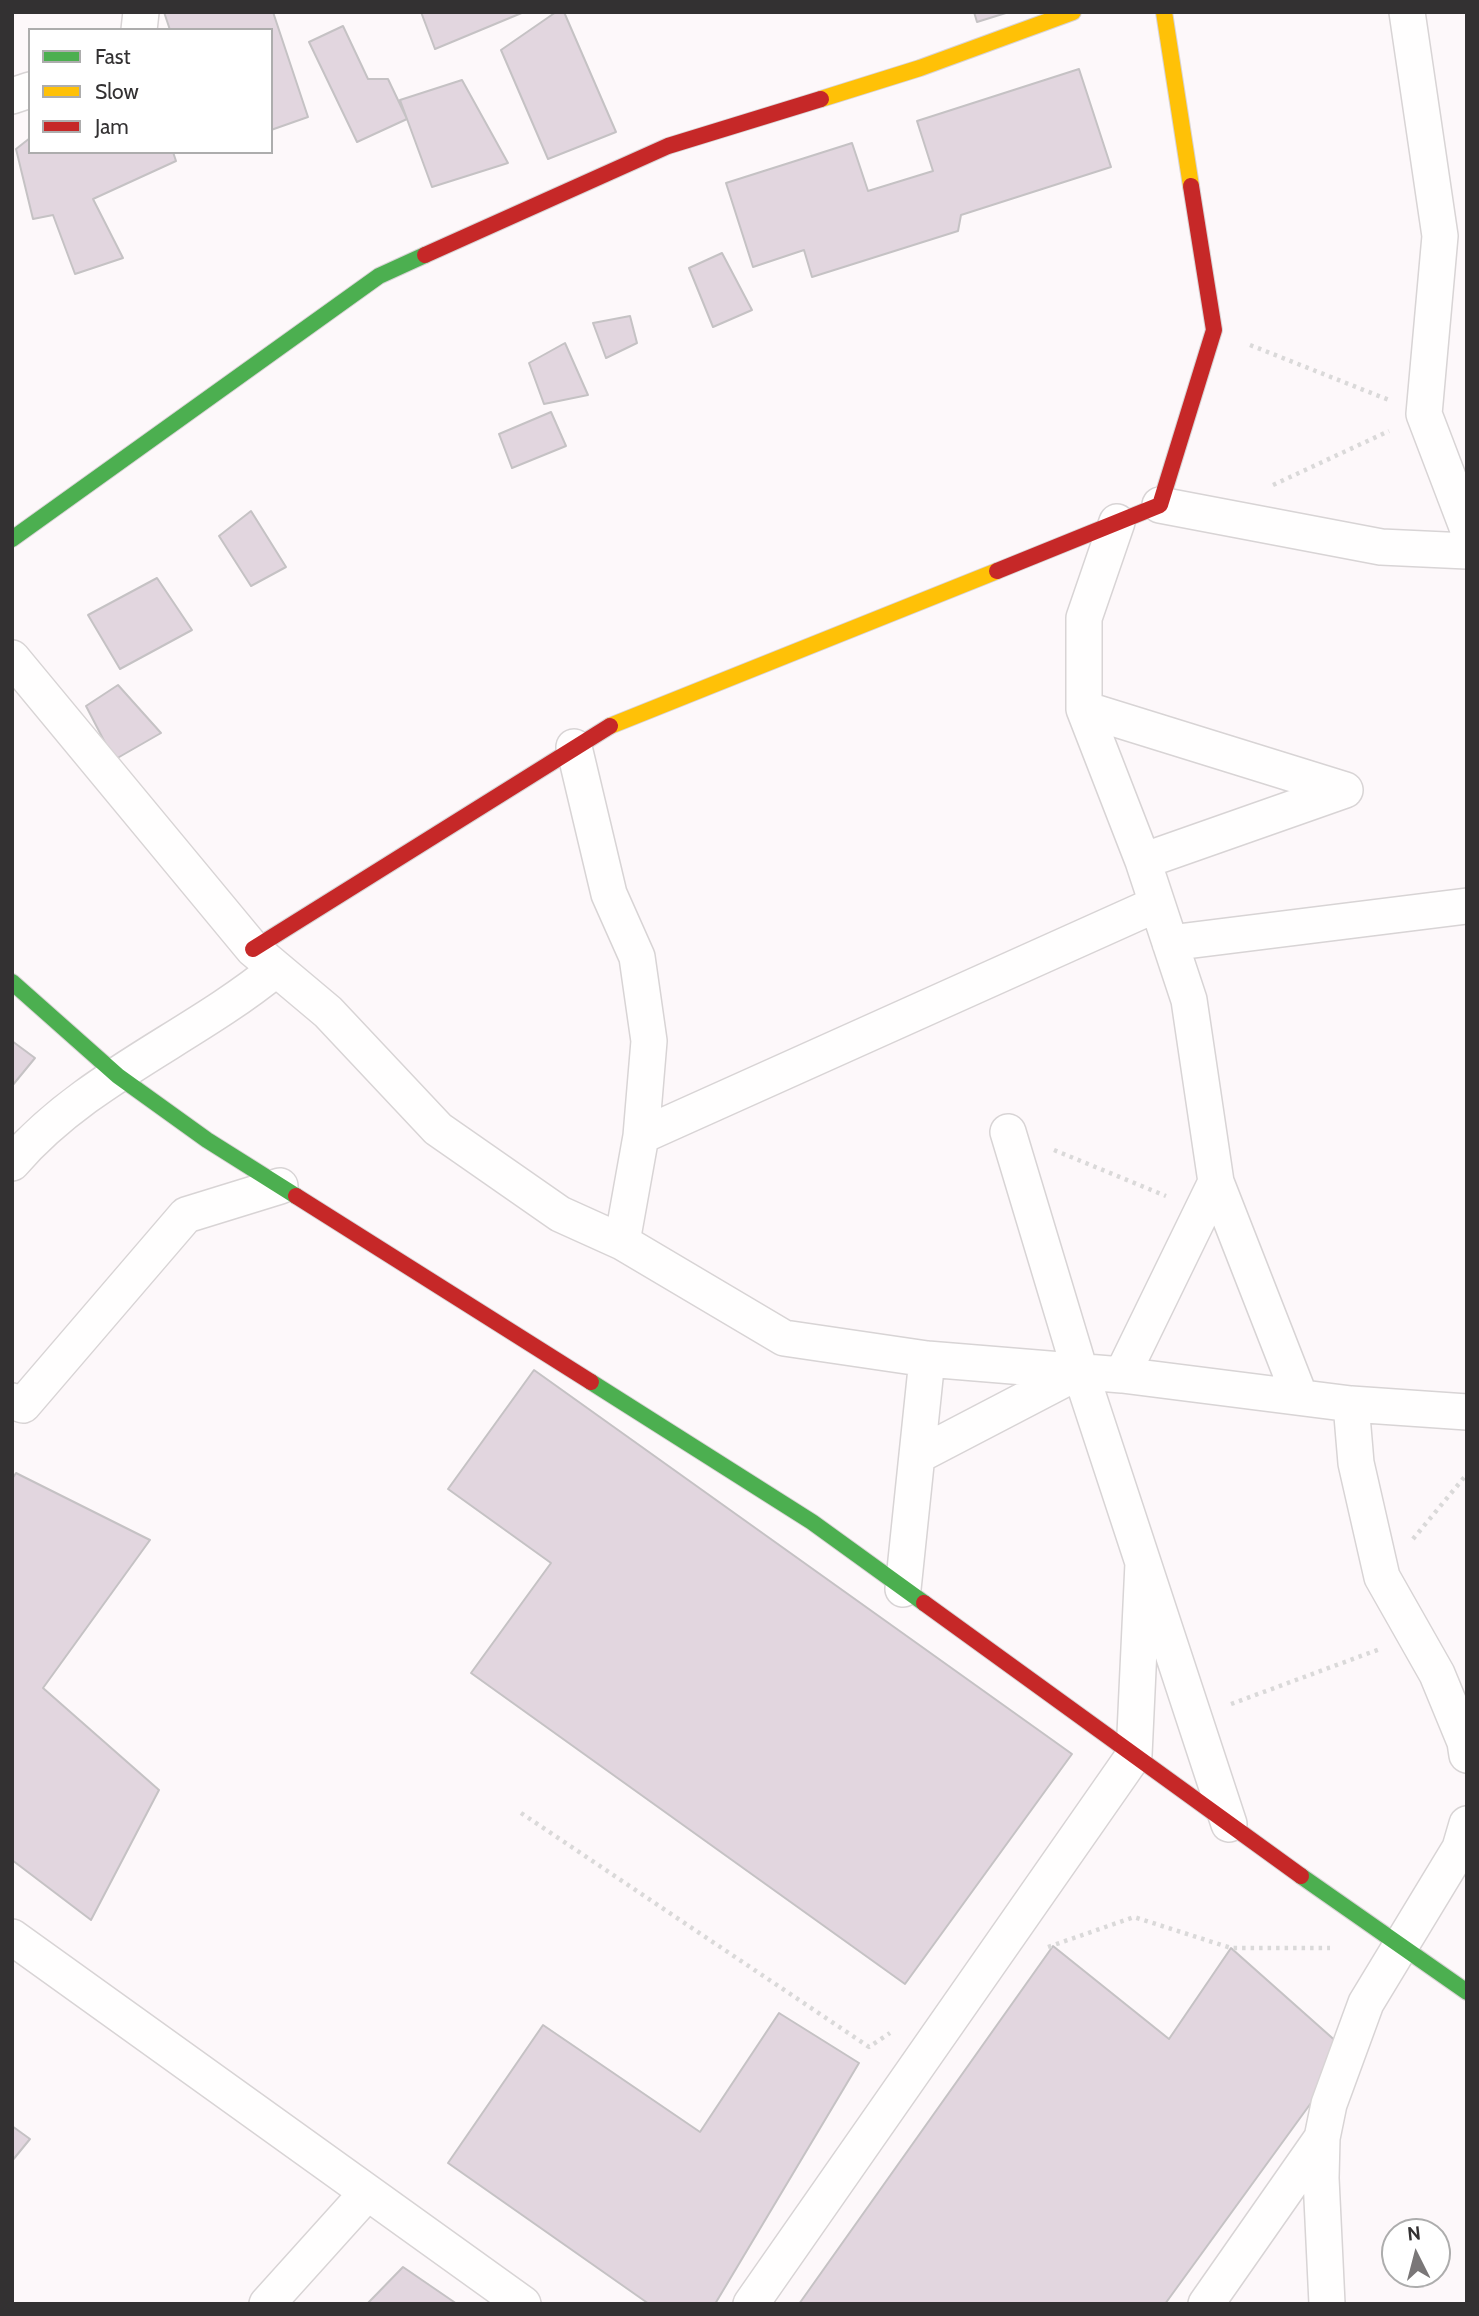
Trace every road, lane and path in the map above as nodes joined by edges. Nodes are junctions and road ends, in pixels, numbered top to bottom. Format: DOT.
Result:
graph roads {
  1 [pos="1073,12"];
  2 [pos="1164,12"];
  3 [pos="1407,12"];
  4 [pos="1214,330"];
  5 [pos="1424,414"];
  6 [pos="1160,505"];
  7 [pos="1212,515"];
  8 [pos="1117,522"];
  9 [pos="1467,527"];
  10 [pos="12,539"];
  11 [pos="1467,551"];
  12 [pos="12,658"];
  13 [pos="1084,709"];
  14 [pos="574,747"];
  15 [pos="1143,861"];
  16 [pos="1157,904"];
  17 [pos="1467,906"];
  18 [pos="1170,943"];
  19 [pos="265,959"];
  20 [pos="12,982"];
  21 [pos="118,1076"];
  22 [pos="1008,1132"];
  23 [pos="642,1136"];
  24 [pos="12,1163"];
  25 [pos="280,1186"];
  26 [pos="1209,1196"];
  27 [pos="622,1242"];
  28 [pos="927,1359"];
  29 [pos="1080,1371"];
  30 [pos="1122,1375"];
  31 [pos="1300,1398"];
  32 [pos="12,1401"];
  33 [pos="1351,1404"];
  34 [pos="1467,1412"];
  35 [pos="917,1456"];
  36 [pos="1467,1474"];
  37 [pos="1143,1563"];
  38 [pos="1382,1577"];
  39 [pos="903,1588"];
  40 [pos="1415,1636"];
  41 [pos="1194,1717"];
  42 [pos="1134,1755"];
  43 [pos="1467,1755"];
  44 [pos="521,1813"];
  45 [pos="1229,1824"];
  46 [pos="1467,1824"];
  47 [pos="12,1937"];
  48 [pos="1336,1948"];
  49 [pos="1401,1948"];
  50 [pos="1040,1951"];
  51 [pos="1467,1992"];
  52 [pos="901,2026"];
  53 [pos="1322,2138"];
  54 [pos="367,2193"];
  55 [pos="267,2304"];
  56 [pos="523,2304"];
  57 [pos="751,2304"];
  58 [pos="1206,2304"];
  59 [pos="1327,2304"];
  1 -- 10 [label="street"];
  2 -- 4 [label="street"];
  3 -- 5 [label="street"];
  4 -- 5 [label="path"];
  4 -- 6 [label="street"];
  5 -- 7 [label="path"];
  5 -- 9 [label="street"];
  6 -- 7 [label="street"];
  6 -- 8 [label="street"];
  7 -- 11 [label="street"];
  8 -- 13 [label="street"];
  8 -- 14 [label="street"];
  12 -- 19 [label="street"];
  13 -- 15 [label="street"];
  13 -- 15 [label="street"];
  14 -- 19 [label="street"];
  14 -- 23 [label="street"];
  15 -- 16 [label="street"];
  16 -- 18 [label="street"];
  16 -- 23 [label="street"];
  17 -- 18 [label="street"];
  18 -- 26 [label="street"];
  19 -- 21 [label="street"];
  19 -- 27 [label="street"];
  20 -- 21 [label="street"];
  21 -- 24 [label="street"];
  21 -- 25 [label="street"];
  22 -- 26 [label="path"];
  22 -- 29 [label="street"];
  23 -- 27 [label="street"];
  25 -- 32 [label="street"];
  25 -- 39 [label="street"];
  26 -- 30 [label="street"];
  26 -- 31 [label="street"];
  27 -- 28 [label="street"];
  28 -- 29 [label="street"];
  28 -- 35 [label="street"];
  29 -- 30 [label="street"];
  29 -- 35 [label="street"];
  29 -- 37 [label="street"];
  30 -- 31 [label="street"];
  31 -- 33 [label="street"];
  33 -- 34 [label="street"];
  33 -- 38 [label="street"];
  35 -- 39 [label="street"];
  36 -- 38 [label="path"];
  37 -- 41 [label="street"];
  37 -- 42 [label="street"];
  38 -- 40 [label="street"];
  39 -- 42 [label="street"];
  40 -- 41 [label="path"];
  40 -- 43 [label="street"];
  41 -- 45 [label="street"];
  42 -- 45 [label="street"];
  42 -- 57 [label="street"];
  44 -- 52 [label="path"];
  45 -- 49 [label="street"];
  46 -- 49 [label="street"];
  47 -- 54 [label="street"];
  48 -- 50 [label="path"];
  49 -- 51 [label="street"];
  49 -- 53 [label="street"];
  53 -- 58 [label="street"];
  53 -- 59 [label="street"];
  54 -- 55 [label="street"];
  54 -- 56 [label="street"];
}
